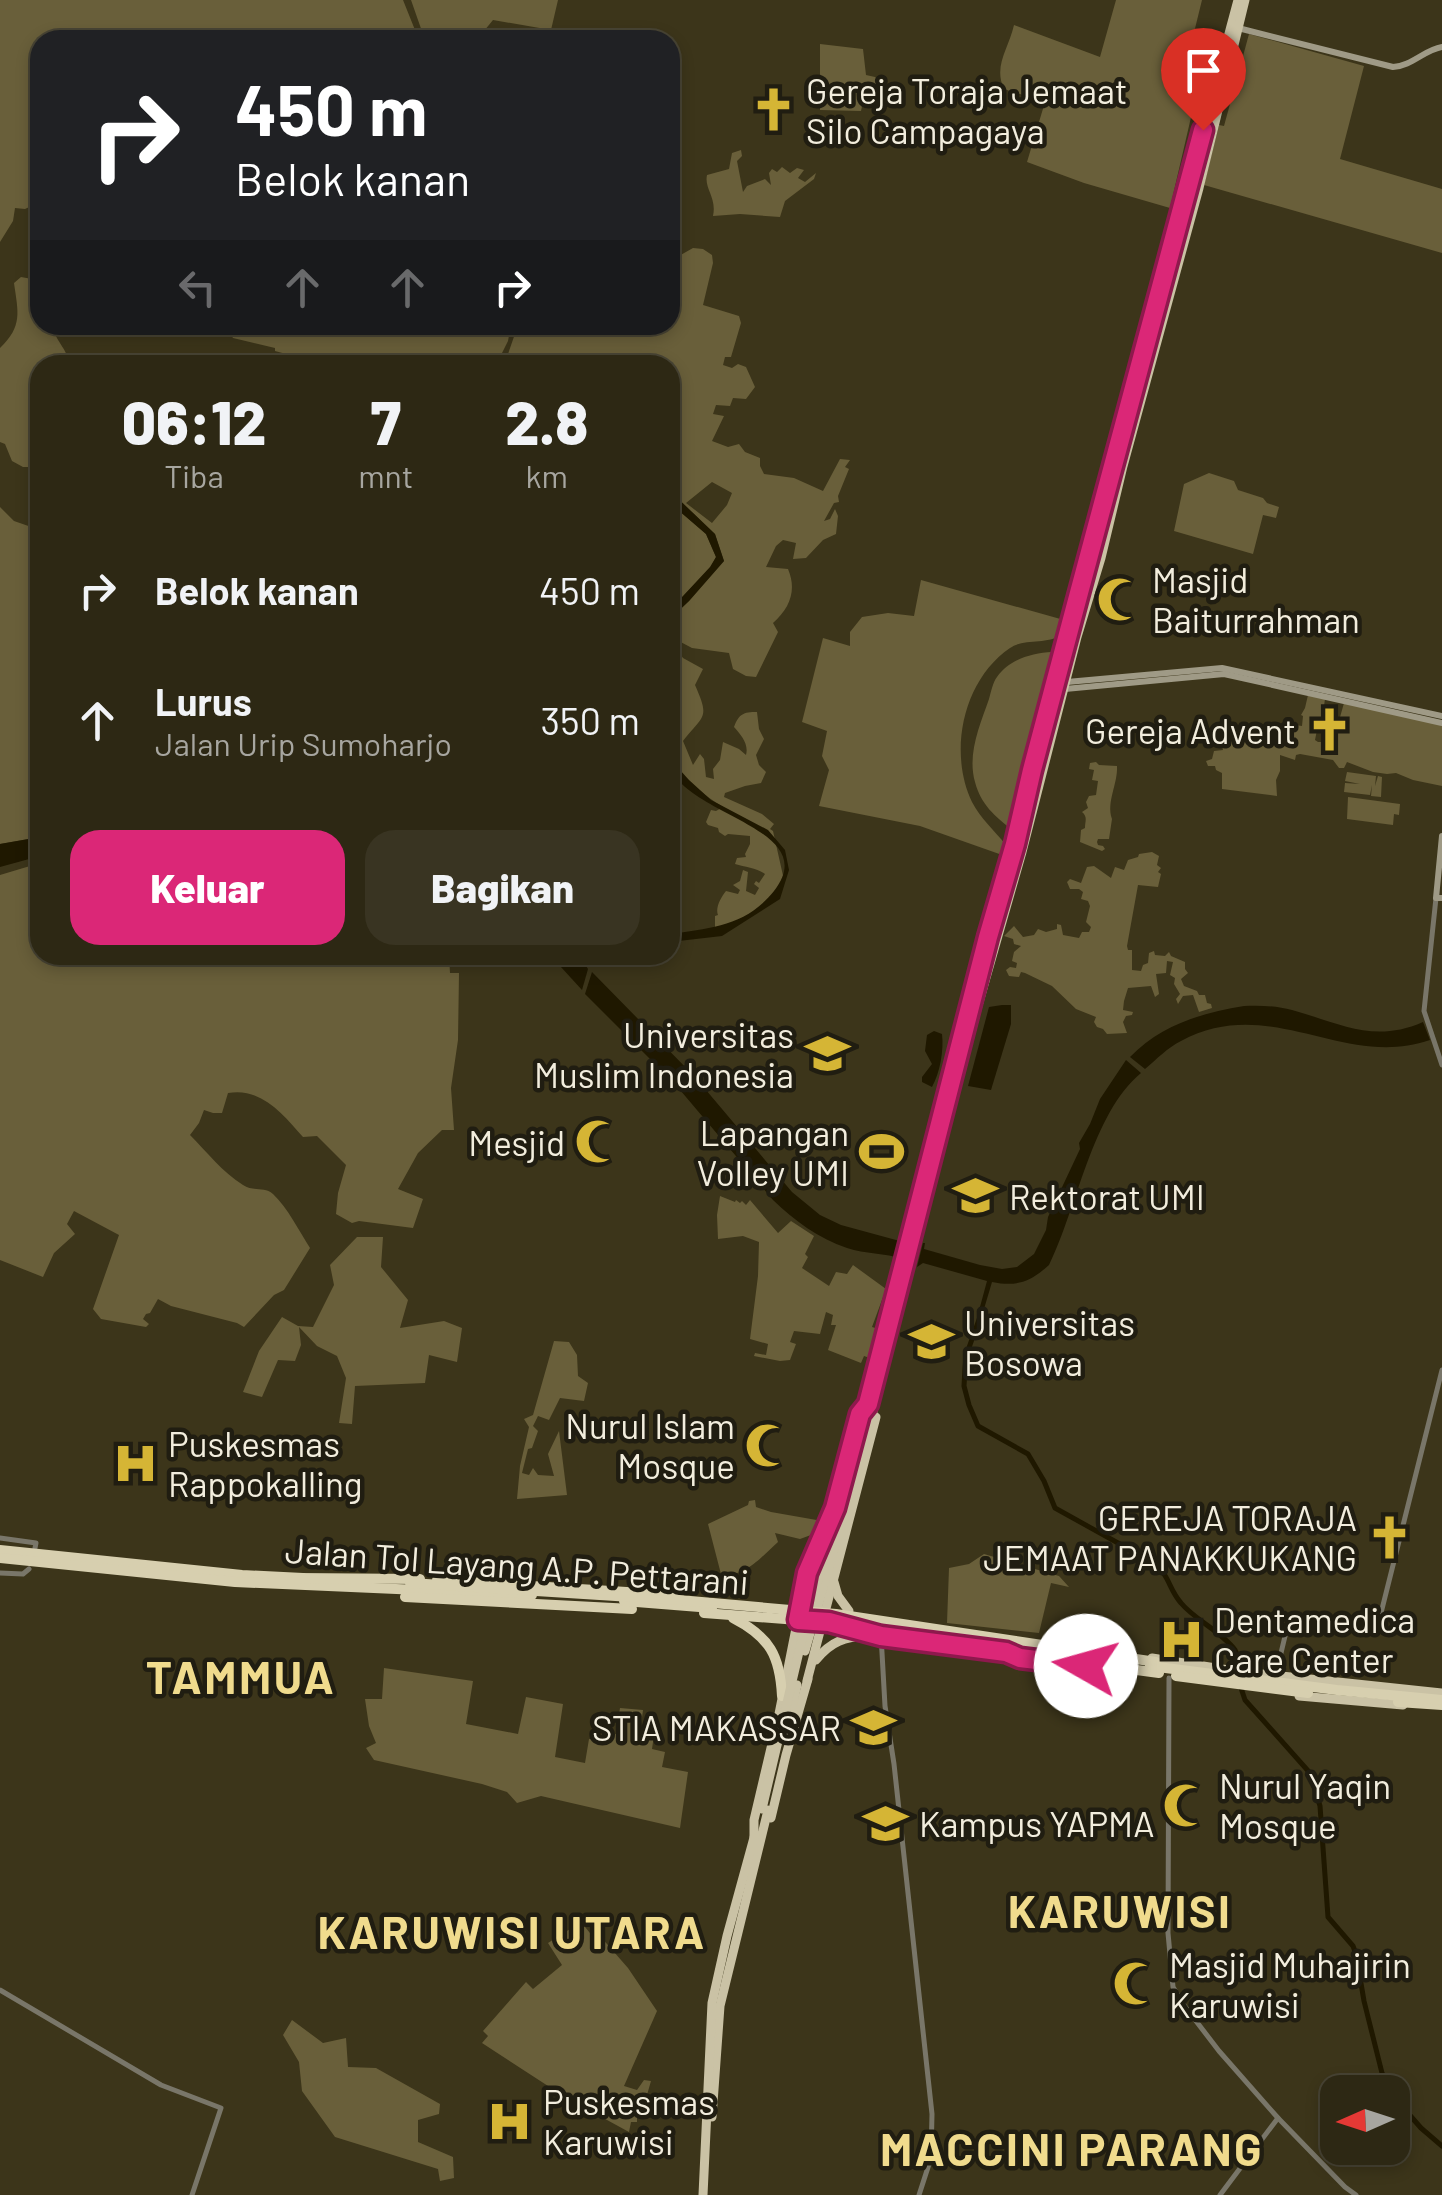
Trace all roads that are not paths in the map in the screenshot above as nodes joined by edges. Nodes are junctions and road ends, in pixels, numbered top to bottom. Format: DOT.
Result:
graph roads {
  1 [pos="1242,0"];
  2 [pos="1238,28"];
  3 [pos="1442,47"];
  4 [pos="1118,465"];
  5 [pos="1090,575"];
  6 [pos="1066,685"];
  7 [pos="1442,719"];
  8 [pos="1442,836"];
  9 [pos="1439,898"];
  10 [pos="983,974"];
  11 [pos="1442,1065"];
  12 [pos="1442,1370"];
  13 [pos="871,1404"];
  14 [pos="0,1538"];
  15 [pos="34,1548"];
  16 [pos="0,1550"];
  17 [pos="0,1558"];
  18 [pos="30,1569"];
  19 [pos="0,1573"];
  20 [pos="807,1573"];
  21 [pos="296,1578"];
  22 [pos="239,1579"];
  23 [pos="834,1580"];
  24 [pos="738,1601"];
  25 [pos="800,1603"];
  26 [pos="829,1609"];
  27 [pos="849,1611"];
  28 [pos="727,1615"];
  29 [pos="798,1620"];
  30 [pos="823,1622"];
  31 [pos="880,1635"];
  32 [pos="1049,1643"];
  33 [pos="793,1644"];
  34 [pos="816,1648"];
  35 [pos="1014,1648"];
  36 [pos="1048,1657"];
  37 [pos="1134,1671"];
  38 [pos="1276,1674"];
  39 [pos="1170,1678"];
  40 [pos="808,1681"];
  41 [pos="1203,1681"];
  42 [pos="1239,1683"];
  43 [pos="782,1696"];
  44 [pos="1442,1701"];
  45 [pos="758,1837"];
  46 [pos="0,1990"];
  47 [pos="1278,2118"];
  48 [pos="192,2195"];
  49 [pos="706,2195"];
  50 [pos="919,2195"];
  51 [pos="1220,2195"];
  52 [pos="1356,2195"];
  1 -- 2 [label="highway"];
  1 -- 4 [label="highway"];
  2 -- 3 [label="main road"];
  2 -- 4 [label="highway"];
  4 -- 5 [label="highway"];
  5 -- 6 [label="highway"];
  5 -- 10 [label="highway"];
  6 -- 7 [label="main road"];
  6 -- 10 [label="highway"];
  8 -- 9 [label="main road"];
  9 -- 11 [label="street"];
  10 -- 13 [label="highway"];
  12 -- 38 [label="street"];
  13 -- 20 [label="highway"];
  13 -- 23 [label="highway"];
  13 -- 45 [label="highway, bridge"];
  14 -- 15 [label="street"];
  16 -- 22 [label="highway"];
  17 -- 22 [label="highway"];
  18 -- 19 [label="street"];
  20 -- 23 [label="highway"];
  20 -- 25 [label="highway"];
  21 -- 22 [label="highway, Jalan Tol Layang A.P. Pettarani"];
  21 -- 24 [label="highway"];
  21 -- 44 [label="highway, Jalan Tol Layang A.P. Pettarani, bridge"];
  22 -- 28 [label="highway"];
  22 -- 35 [label="highway, Jalan Tol Layang A.P. Pettarani, bridge"];
  23 -- 26 [label="highway"];
  23 -- 27 [label="highway"];
  24 -- 25 [label="highway"];
  25 -- 26 [label="highway"];
  25 -- 29 [label="highway"];
  26 -- 27 [label="highway"];
  26 -- 30 [label="highway"];
  27 -- 35 [label="highway"];
  28 -- 29 [label="highway"];
  28 -- 43 [label="highway"];
  29 -- 30 [label="highway"];
  29 -- 33 [label="highway"];
  30 -- 31 [label="highway"];
  30 -- 34 [label="highway"];
  31 -- 35 [label="highway"];
  31 -- 40 [label="highway"];
  31 -- 50 [label="street"];
  32 -- 35 [label="highway"];
  32 -- 36 [label="highway"];
  32 -- 42 [label="highway"];
  33 -- 34 [label="highway"];
  33 -- 43 [label="highway"];
  34 -- 40 [label="highway"];
  35 -- 36 [label="highway"];
  35 -- 37 [label="highway"];
  35 -- 44 [label="highway, Jalan Tol Layang A.P. Pettarani, bridge"];
  35 -- 44 [label="highway, bridge"];
  36 -- 37 [label="highway"];
  37 -- 39 [label="highway"];
  37 -- 41 [label="highway"];
  38 -- 42 [label="highway, bridge"];
  38 -- 44 [label="highway"];
  39 -- 41 [label="highway"];
  39 -- 47 [label="street"];
  40 -- 45 [label="highway"];
  41 -- 42 [label="highway"];
  42 -- 44 [label="highway"];
  43 -- 45 [label="highway"];
  45 -- 49 [label="highway"];
  46 -- 48 [label="street"];
  47 -- 51 [label="street"];
  47 -- 52 [label="street"];
}
